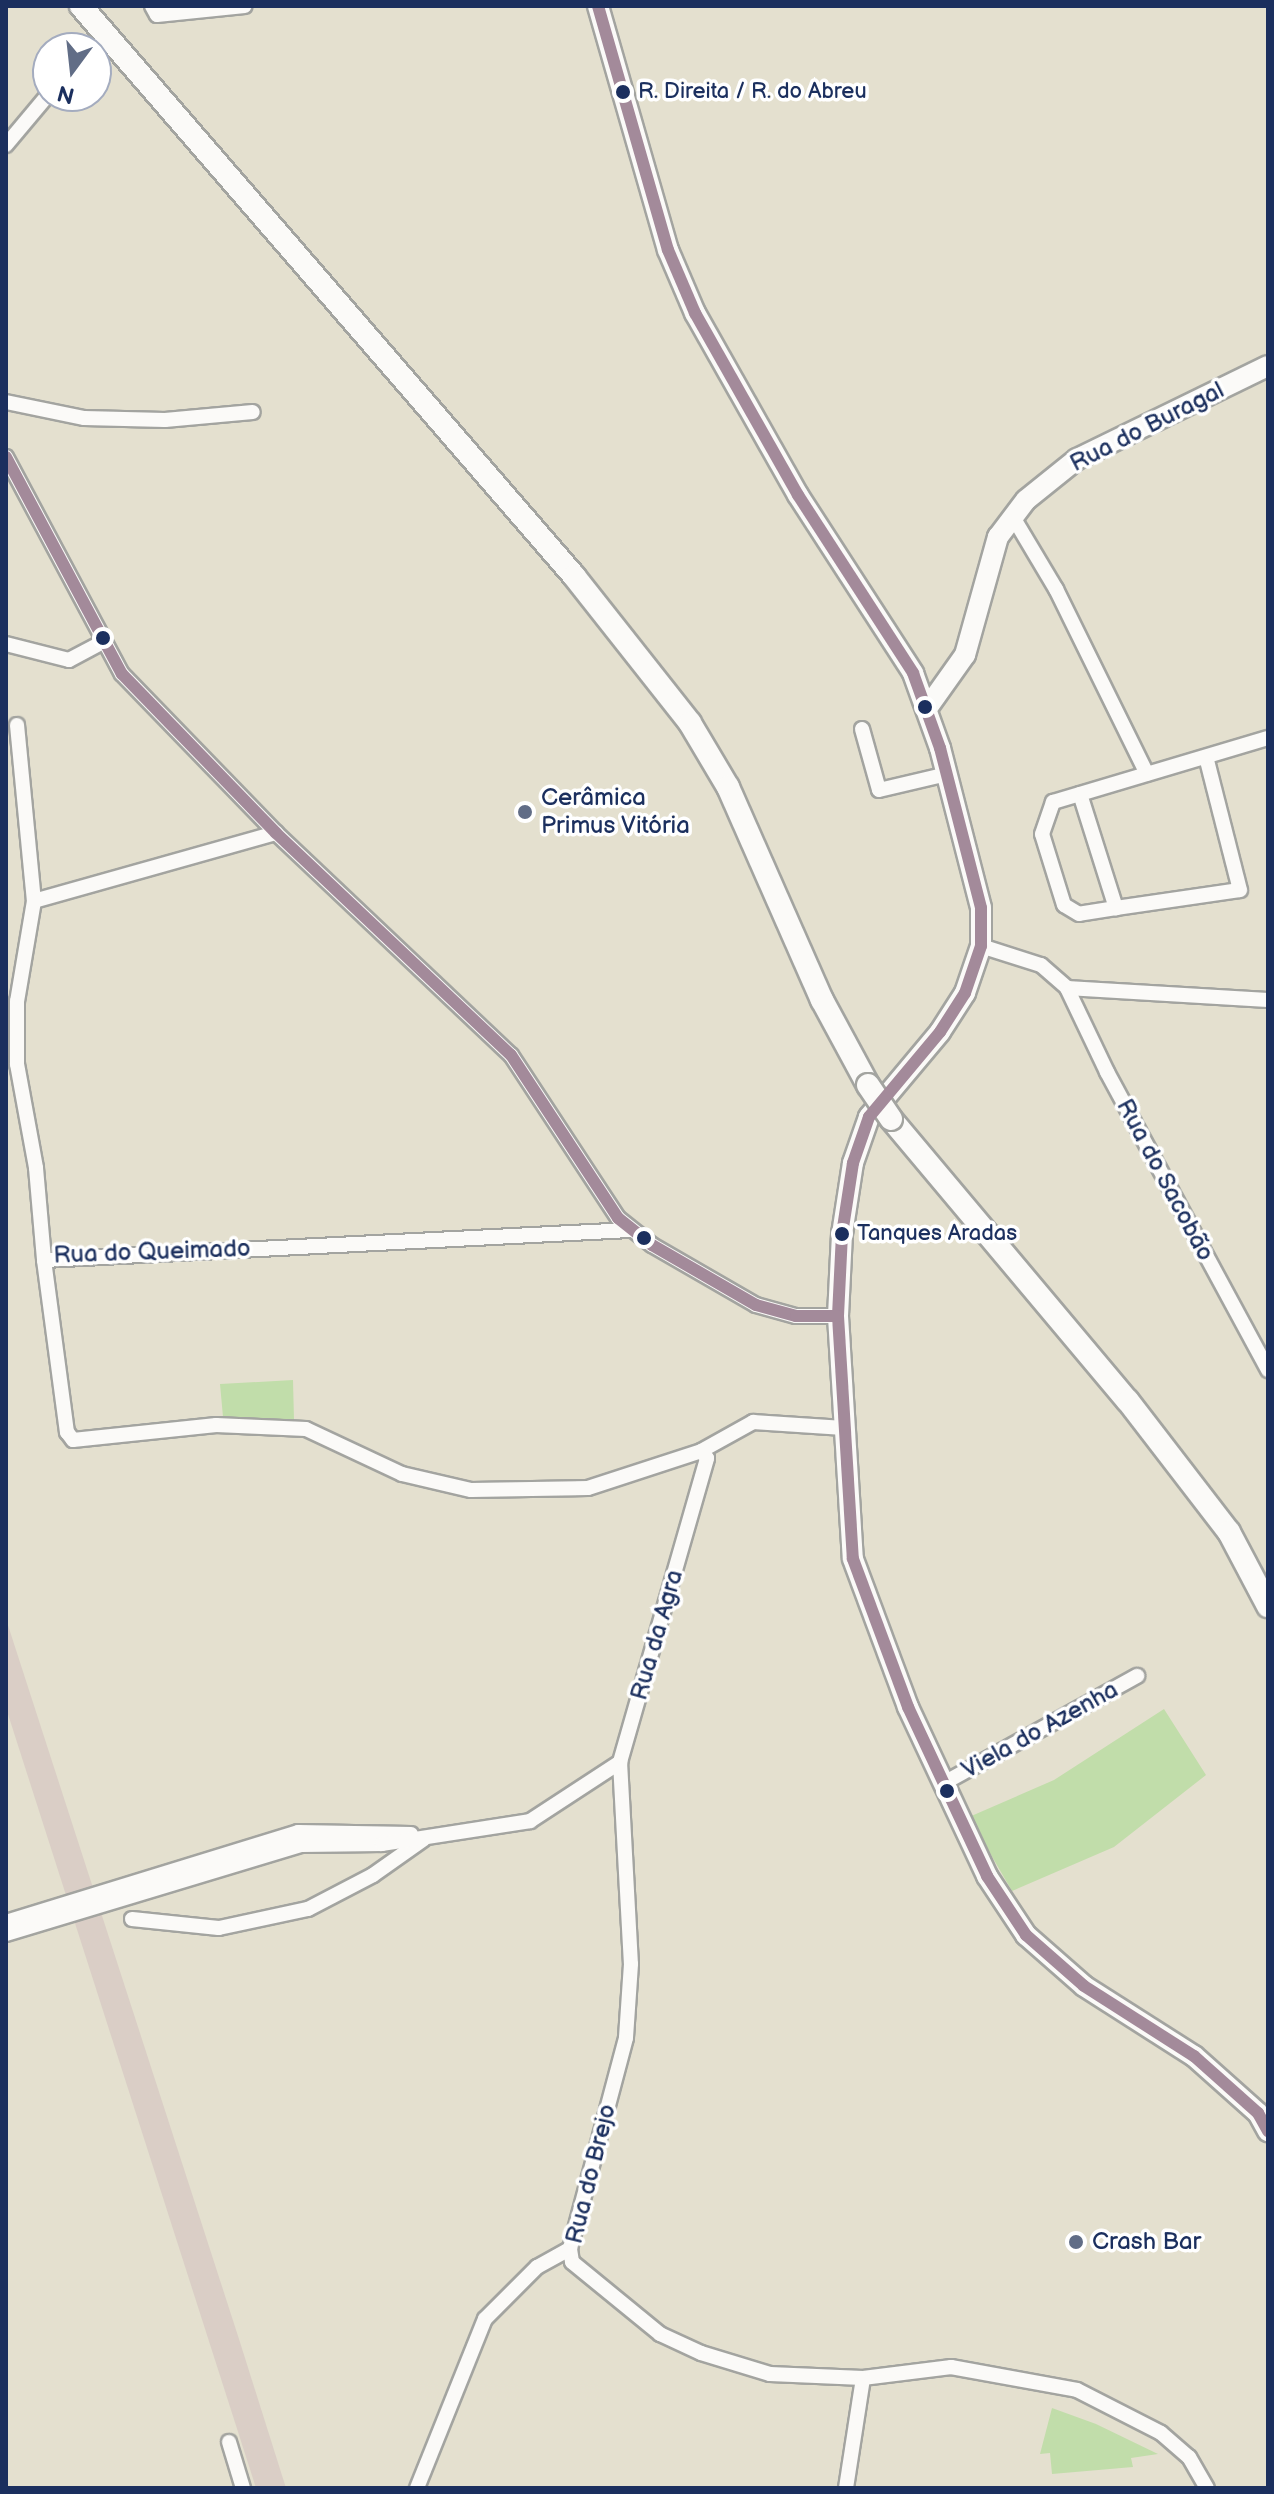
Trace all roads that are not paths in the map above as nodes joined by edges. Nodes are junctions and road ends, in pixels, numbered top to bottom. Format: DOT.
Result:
graph roads {
  1 [pos="81,6"];
  2 [pos="245,6"];
  3 [pos="598,6"];
  4 [pos="155,10"];
  5 [pos="34,112"];
  6 [pos="6,145"];
  7 [pos="1268,366"];
  8 [pos="6,402"];
  9 [pos="253,412"];
  10 [pos="6,457"];
  11 [pos="1013,517"];
  12 [pos="101,643"];
  13 [pos="6,644"];
  14 [pos="928,707"];
  15 [pos="17,725"];
  16 [pos="862,729"];
  17 [pos="1268,738"];
  18 [pos="1206,757"];
  19 [pos="947,774"];
  20 [pos="1147,774"];
  21 [pos="1080,794"];
  22 [pos="276,833"];
  23 [pos="34,901"];
  24 [pos="1116,908"];
  25 [pos="981,946"];
  26 [pos="1067,988"];
  27 [pos="1268,1000"];
  28 [pos="631,1230"];
  29 [pos="44,1260"];
  30 [pos="838,1316"];
  31 [pos="1268,1370"];
  32 [pos="844,1428"];
  33 [pos="701,1451"];
  34 [pos="1268,1606"];
  35 [pos="1137,1676"];
  36 [pos="620,1762"];
  37 [pos="944,1783"];
  38 [pos="427,1836"];
  39 [pos="132,1919"];
  40 [pos="7,1930"];
  41 [pos="1268,2131"];
  42 [pos="570,2249"];
  43 [pos="863,2378"];
  44 [pos="229,2442"];
  45 [pos="243,2488"];
  46 [pos="417,2488"];
  47 [pos="846,2488"];
  48 [pos="1207,2488"];
  1 -- 34 [label="main road, bridge"];
  2 -- 4 [label="street"];
  3 -- 14 [label="main road"];
  5 -- 6 [label="street"];
  7 -- 11 [label="main road, Rua do Buragal"];
  8 -- 9 [label="street"];
  10 -- 12 [label="street"];
  11 -- 14 [label="main road, Rua do Buragal"];
  11 -- 20 [label="street"];
  12 -- 13 [label="street"];
  12 -- 22 [label="street"];
  14 -- 19 [label="main road"];
  15 -- 23 [label="street, Rua do Queimado"];
  16 -- 19 [label="street"];
  17 -- 18 [label="street"];
  18 -- 20 [label="street"];
  18 -- 24 [label="street"];
  19 -- 25 [label="main road"];
  20 -- 21 [label="street"];
  21 -- 24 [label="street"];
  21 -- 24 [label="street"];
  22 -- 23 [label="street"];
  22 -- 28 [label="street"];
  23 -- 29 [label="street, Rua do Queimado"];
  25 -- 26 [label="street"];
  25 -- 30 [label="main road"];
  26 -- 27 [label="street"];
  26 -- 31 [label="street, Rua do Sacobão"];
  28 -- 29 [label="street, Rua do Queimado"];
  28 -- 30 [label="street"];
  29 -- 33 [label="street"];
  30 -- 32 [label="main road"];
  32 -- 33 [label="street"];
  32 -- 37 [label="main road"];
  33 -- 36 [label="street, Rua da Agra"];
  35 -- 37 [label="street, Viela do Azenha"];
  36 -- 38 [label="street"];
  36 -- 42 [label="street, Rua do Brejo"];
  37 -- 41 [label="main road"];
  38 -- 39 [label="street"];
  38 -- 40 [label="street"];
  42 -- 43 [label="street, Rua do Brejo"];
  42 -- 46 [label="street"];
  43 -- 47 [label="street"];
  43 -- 48 [label="street, Rua do Brejo"];
  44 -- 45 [label="street"];
}
